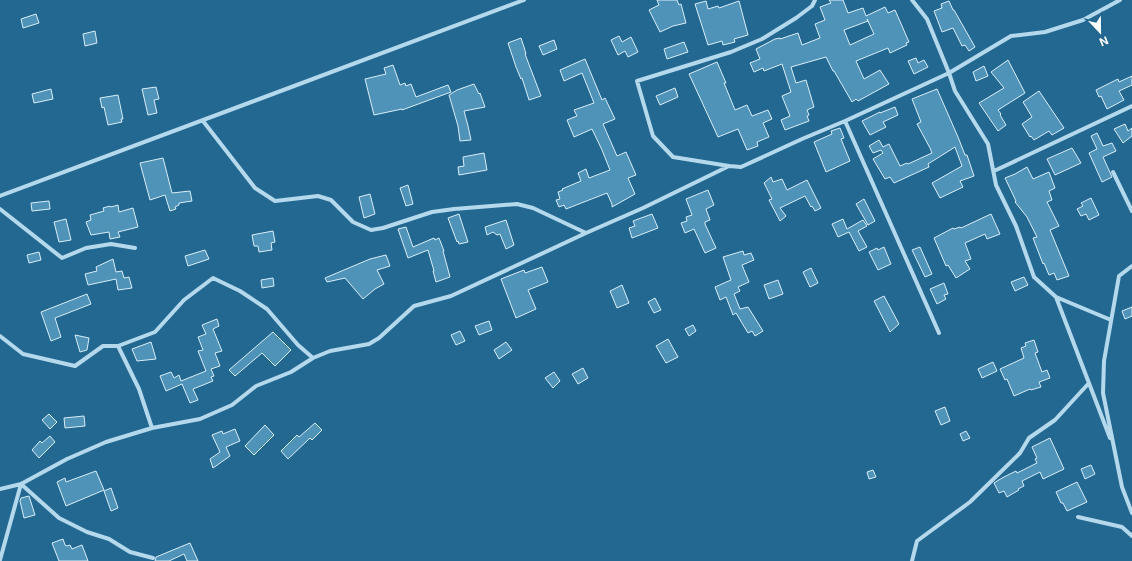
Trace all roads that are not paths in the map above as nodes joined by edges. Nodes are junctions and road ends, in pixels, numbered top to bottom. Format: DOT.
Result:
graph roads {
  1 [pos="524,0"];
  2 [pos="815,0"];
  3 [pos="912,0"];
  4 [pos="1120,0"];
  5 [pos="950,72"];
  6 [pos="1132,106"];
  7 [pos="203,121"];
  8 [pos="845,122"];
  9 [pos="729,166"];
  10 [pos="994,171"];
  11 [pos="1113,172"];
  12 [pos="0,196"];
  13 [pos="0,209"];
  14 [pos="1132,211"];
  15 [pos="586,233"];
  16 [pos="134,248"];
  17 [pos="1132,266"];
  18 [pos="1056,297"];
  19 [pos="1111,320"];
  20 [pos="940,333"];
  21 [pos="0,336"];
  22 [pos="118,346"];
  23 [pos="313,358"];
  24 [pos="1089,383"];
  25 [pos="152,428"];
  26 [pos="1114,449"];
  27 [pos="21,484"];
  28 [pos="0,489"];
  29 [pos="1131,505"];
  30 [pos="1132,513"];
  31 [pos="1078,517"];
  32 [pos="1132,536"];
  33 [pos="153,558"];
  34 [pos="0,560"];
  35 [pos="912,561"];
  1 -- 7 [label="street"];
  2 -- 9 [label="street"];
  3 -- 5 [label="street"];
  4 -- 5 [label="street"];
  5 -- 8 [label="street"];
  5 -- 10 [label="street"];
  6 -- 10 [label="street"];
  7 -- 12 [label="street"];
  7 -- 15 [label="street"];
  8 -- 9 [label="street"];
  8 -- 20 [label="street"];
  9 -- 15 [label="street"];
  10 -- 18 [label="street"];
  11 -- 14 [label="street"];
  13 -- 16 [label="street"];
  15 -- 23 [label="street"];
  17 -- 19 [label="street"];
  18 -- 19 [label="street"];
  18 -- 24 [label="street"];
  19 -- 26 [label="street"];
  21 -- 22 [label="street"];
  22 -- 23 [label="street"];
  22 -- 25 [label="street"];
  23 -- 25 [label="street"];
  24 -- 26 [label="street"];
  24 -- 35 [label="street"];
  25 -- 27 [label="street"];
  26 -- 29 [label="street"];
  27 -- 28 [label="street"];
  27 -- 33 [label="street"];
  27 -- 34 [label="street"];
  29 -- 30 [label="street"];
  31 -- 32 [label="street"];
}
